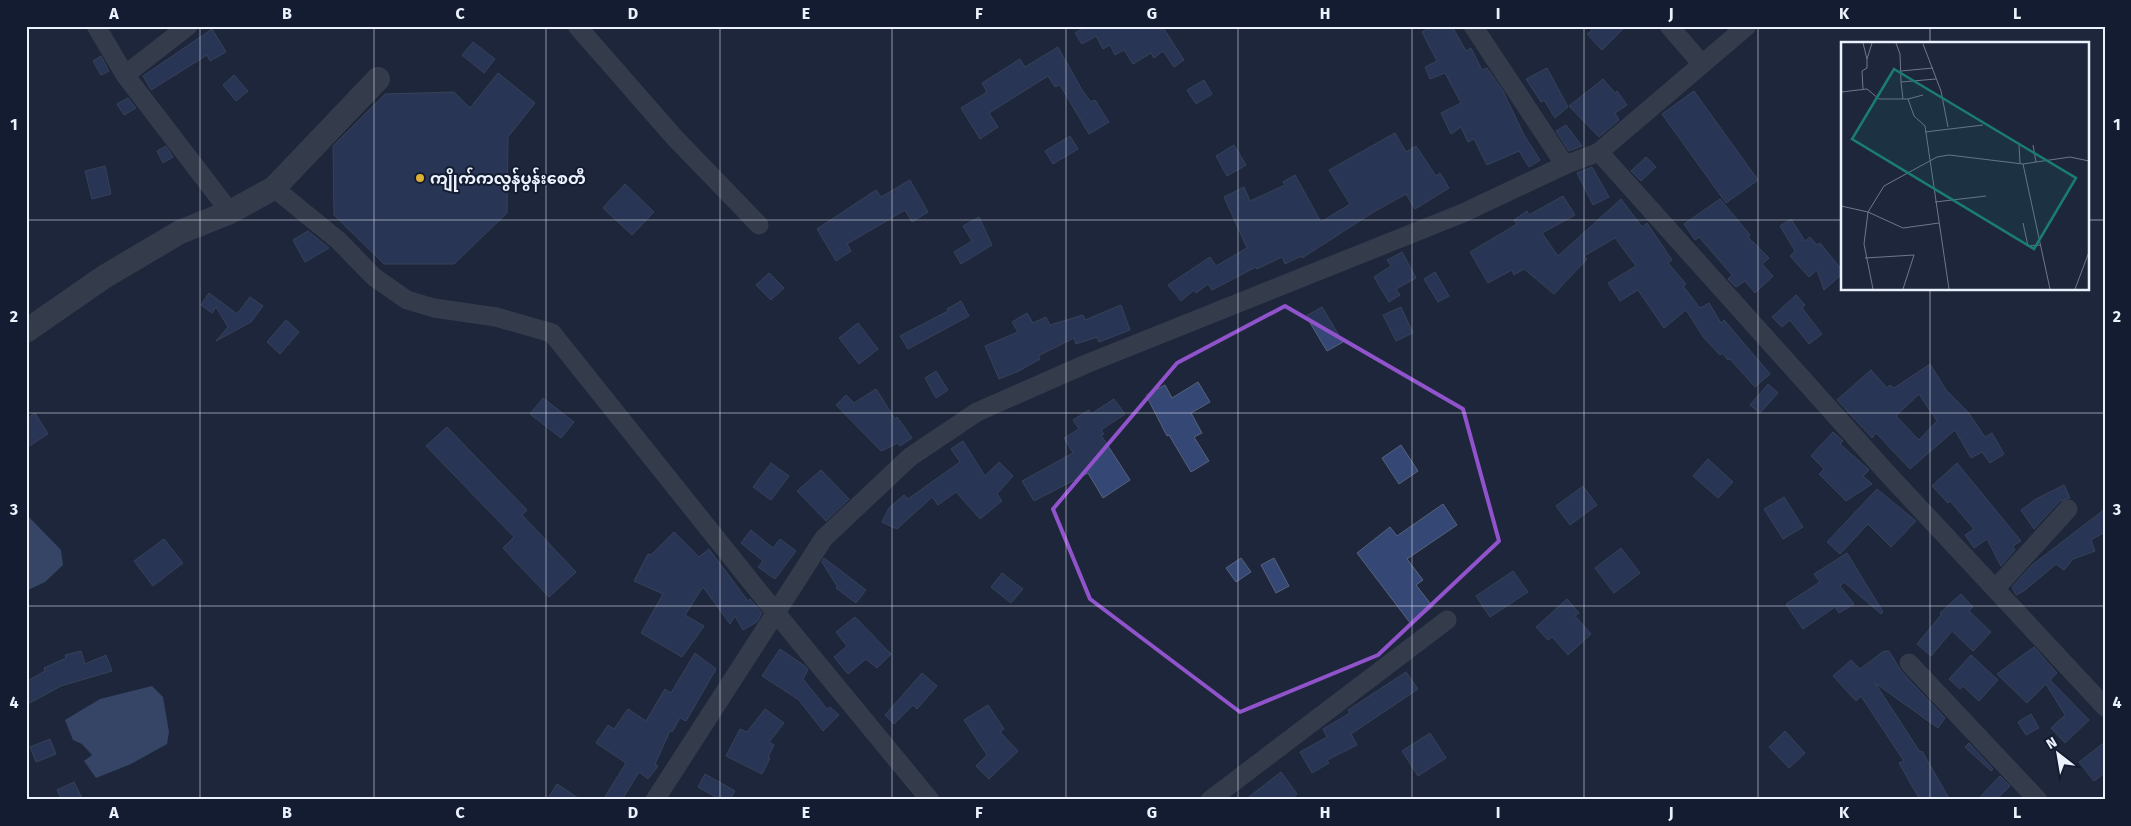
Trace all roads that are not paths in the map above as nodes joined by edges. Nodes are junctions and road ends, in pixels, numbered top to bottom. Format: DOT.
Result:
graph roads {
  1 [pos="96,26"];
  2 [pos="188,26"];
  3 [pos="577,26"];
  4 [pos="1473,26"];
  5 [pos="1669,26"];
  6 [pos="1748,26"];
  7 [pos="1702,64"];
  8 [pos="125,75"];
  9 [pos="378,79"];
  10 [pos="1599,152"];
  11 [pos="1565,165"];
  12 [pos="274,188"];
  13 [pos="230,212"];
  14 [pos="759,225"];
  15 [pos="26,331"];
  16 [pos="2068,509"];
  17 [pos="1995,589"];
  18 [pos="776,613"];
  19 [pos="1447,620"];
  20 [pos="1909,662"];
  21 [pos="2105,706"];
  22 [pos="655,800"];
  23 [pos="930,800"];
  24 [pos="1210,800"];
  25 [pos="2038,800"];
  1 -- 8 [label="street"];
  2 -- 8 [label="street"];
  3 -- 14 [label="street"];
  4 -- 11 [label="street"];
  5 -- 7 [label="street"];
  6 -- 7 [label="street"];
  7 -- 10 [label="street"];
  8 -- 13 [label="street"];
  9 -- 12 [label="street"];
  10 -- 11 [label="street"];
  10 -- 17 [label="street"];
  11 -- 18 [label="street"];
  12 -- 13 [label="street"];
  12 -- 18 [label="street"];
  13 -- 15 [label="street"];
  16 -- 17 [label="street"];
  17 -- 21 [label="street"];
  18 -- 22 [label="street"];
  18 -- 23 [label="street"];
  19 -- 24 [label="street"];
  20 -- 25 [label="street"];
}
